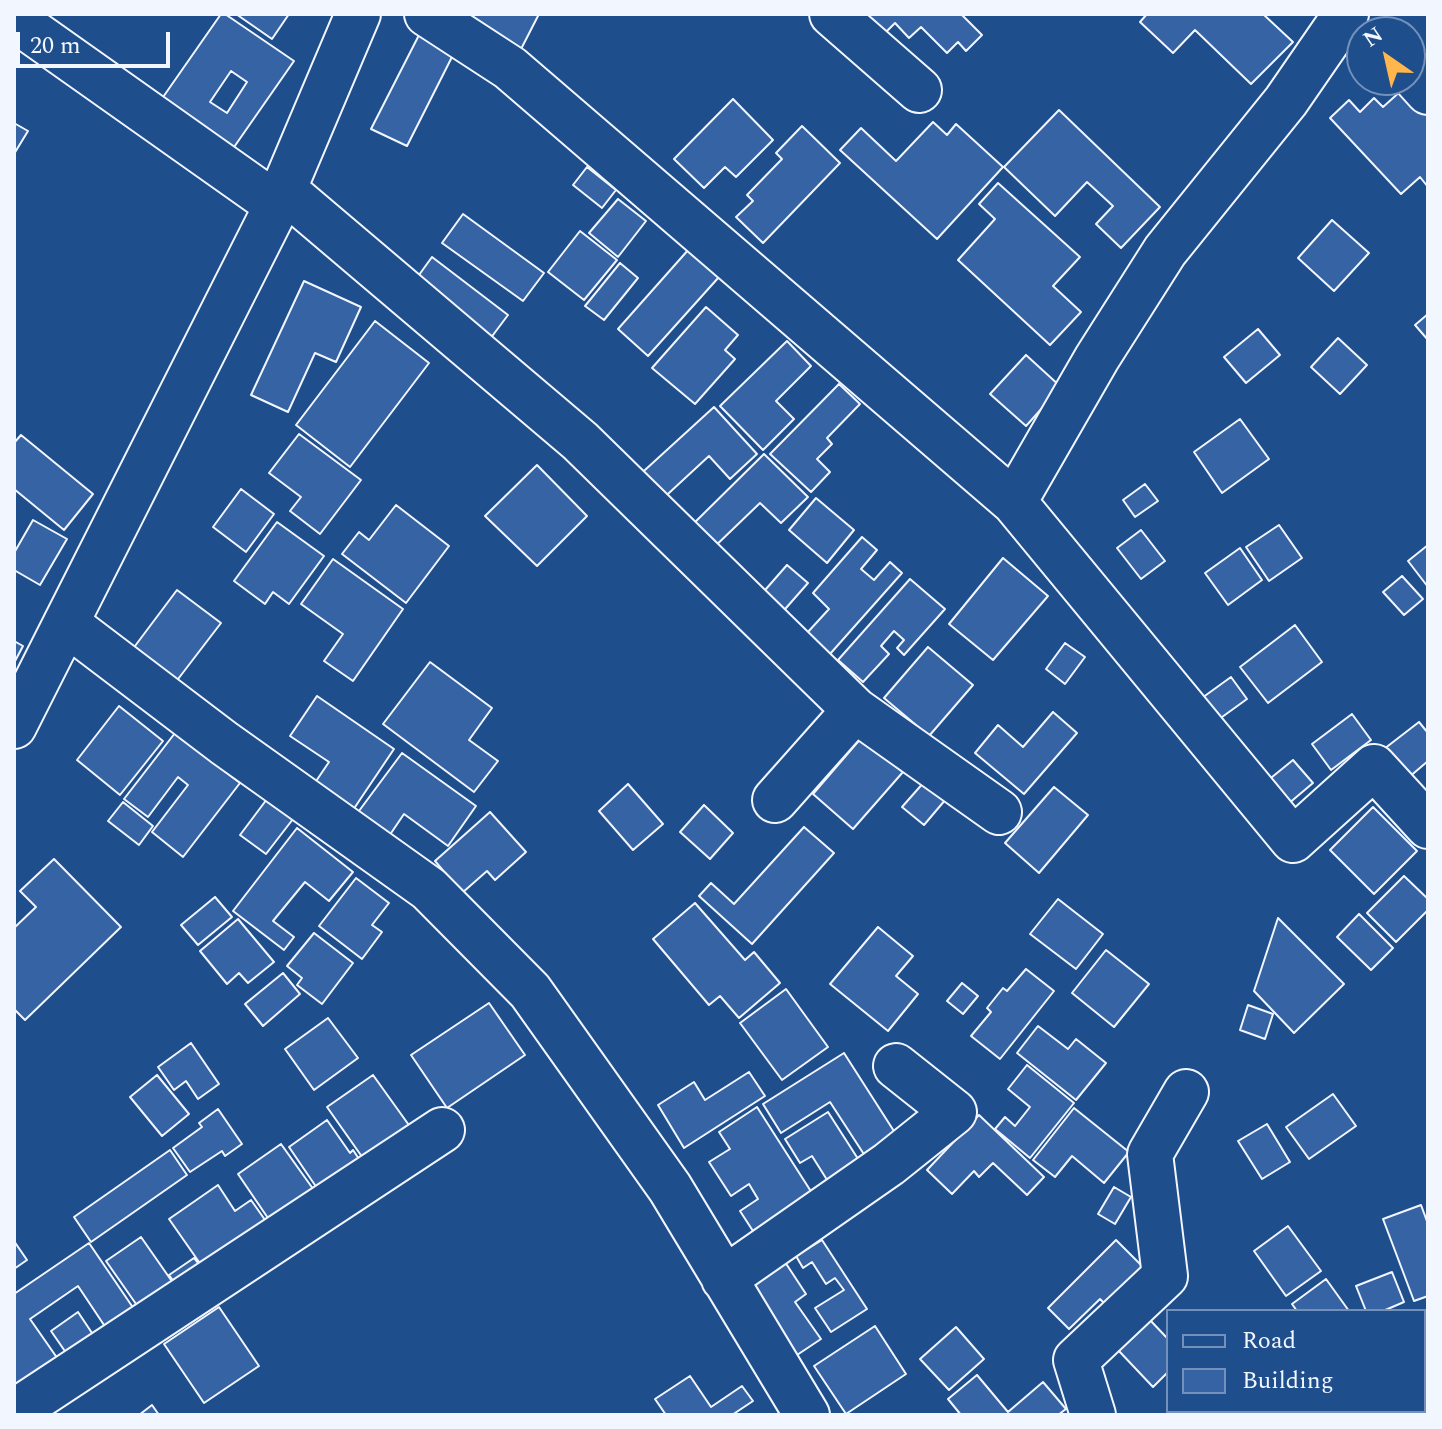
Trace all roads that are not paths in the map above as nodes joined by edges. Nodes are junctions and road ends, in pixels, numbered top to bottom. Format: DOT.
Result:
graph roads {
  1 [pos="358,14"];
  2 [pos="427,14"];
  3 [pos="832,14"];
  4 [pos="1346,14"];
  5 [pos="14,19"];
  6 [pos="919,90"];
  7 [pos="280,197"];
  8 [pos="1014,502"];
  9 [pos="66,623"];
  10 [pos="855,710"];
  11 [pos="14,726"];
  12 [pos="775,800"];
  13 [pos="999,812"];
  14 [pos="1428,826"];
  15 [pos="896,1066"];
  16 [pos="1186,1092"];
  17 [pos="442,1130"];
  18 [pos="724,1279"];
  19 [pos="1161,1300"];
  20 [pos="14,1412"];
  21 [pos="807,1415"];
  22 [pos="1093,1415"];
  1 -- 7 [label="street"];
  2 -- 8 [label="street"];
  3 -- 6 [label="street"];
  4 -- 8 [label="street"];
  5 -- 7 [label="street"];
  7 -- 9 [label="street"];
  7 -- 10 [label="street"];
  8 -- 14 [label="street"];
  9 -- 11 [label="street"];
  9 -- 18 [label="street"];
  10 -- 12 [label="street"];
  10 -- 13 [label="street"];
  15 -- 18 [label="street"];
  16 -- 19 [label="street"];
  17 -- 20 [label="street"];
  18 -- 21 [label="street"];
  19 -- 22 [label="street"];
}
